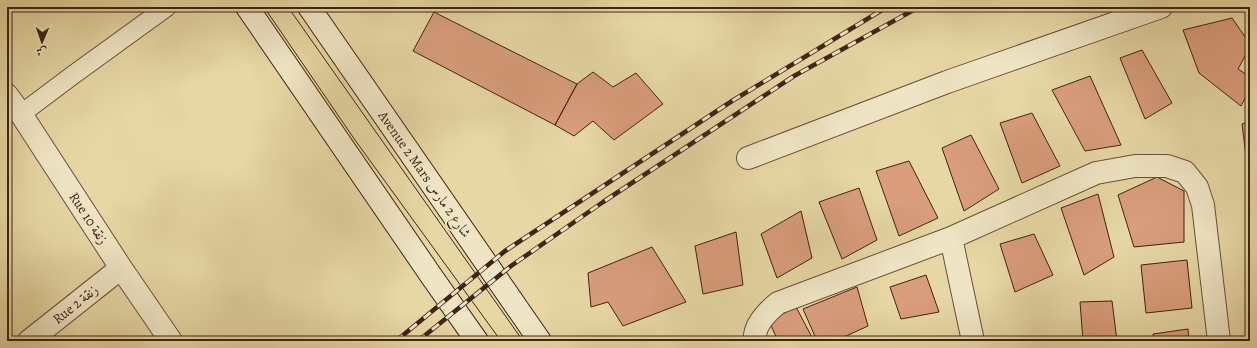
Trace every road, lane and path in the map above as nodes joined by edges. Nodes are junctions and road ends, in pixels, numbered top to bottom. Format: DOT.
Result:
graph roads {
  1 [pos="167,7"];
  2 [pos="247,7"];
  3 [pos="309,7"];
  4 [pos="1161,7"];
  5 [pos="7,94"];
  6 [pos="14,118"];
  7 [pos="748,158"];
  8 [pos="950,238"];
  9 [pos="121,268"];
  10 [pos="29,341"];
  11 [pos="171,341"];
  12 [pos="477,341"];
  13 [pos="540,341"];
  14 [pos="755,341"];
  15 [pos="974,341"];
  16 [pos="1219,341"];
  1 -- 6 [label="street"];
  2 -- 12 [label="street"];
  3 -- 13 [label="street, Avenue 2 Mars شارع 2 مارس"];
  4 -- 7 [label="street"];
  5 -- 6 [label="street, Rue 10 زنقة"];
  6 -- 9 [label="street, Rue 10 زنقة"];
  8 -- 14 [label="street"];
  8 -- 15 [label="street"];
  8 -- 16 [label="street"];
  9 -- 10 [label="street, Rue 2 زنقة"];
  9 -- 11 [label="street, Rue 10 زنقة"];
}
